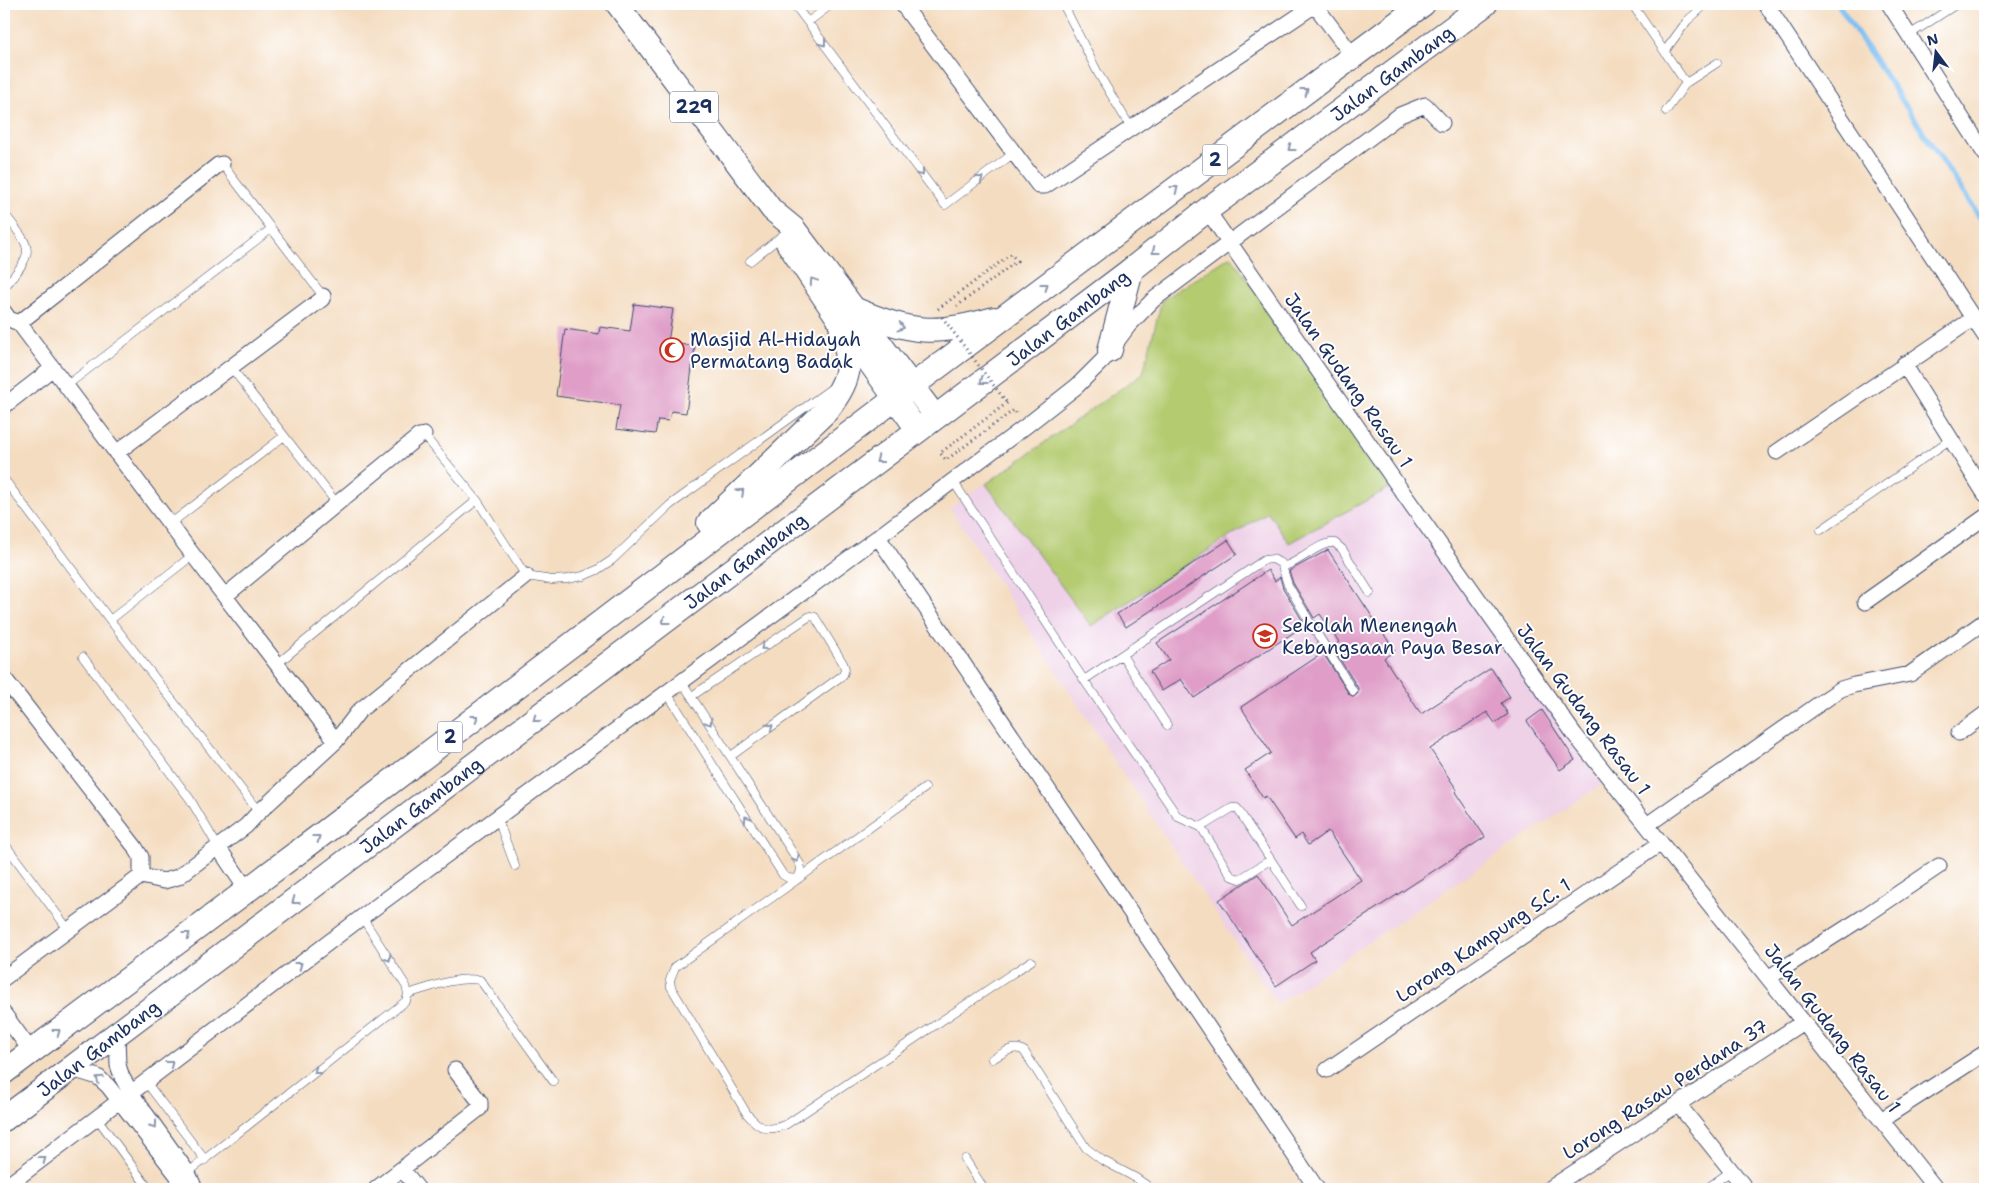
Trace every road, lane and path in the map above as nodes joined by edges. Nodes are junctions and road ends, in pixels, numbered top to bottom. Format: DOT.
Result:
graph roads {
  1 [pos="617,4"];
  2 [pos="794,4"];
  3 [pos="832,4"];
  4 [pos="902,4"];
  5 [pos="1063,4"];
  6 [pos="1314,4"];
  7 [pos="1423,4"];
  8 [pos="1485,4"];
  9 [pos="1632,4"];
  10 [pos="1706,4"];
  11 [pos="1766,4"];
  12 [pos="1889,4"];
  13 [pos="1957,4"];
  14 [pos="808,22"];
  15 [pos="1909,35"];
  16 [pos="1665,51"];
  17 [pos="1353,56"];
  18 [pos="1717,63"];
  19 [pos="1686,83"];
  20 [pos="1666,110"];
  21 [pos="1442,123"];
  22 [pos="1131,128"];
  23 [pos="1014,153"];
  24 [pos="1985,154"];
  25 [pos="222,164"];
  26 [pos="1207,210"];
  27 [pos="4,213"];
  28 [pos="271,229"];
  29 [pos="788,232"];
  30 [pos="1229,242"];
  31 [pos="750,261"];
  32 [pos="1131,270"];
  33 [pos="4,288"];
  34 [pos="324,296"];
  35 [pos="944,304"];
  36 [pos="4,312"];
  37 [pos="848,316"];
  38 [pos="1006,316"];
  39 [pos="1974,318"];
  40 [pos="19,323"];
  41 [pos="1985,336"];
  42 [pos="1110,350"];
  43 [pos="1904,364"];
  44 [pos="230,366"];
  45 [pos="53,368"];
  46 [pos="847,377"];
  47 [pos="66,386"];
  48 [pos="904,392"];
  49 [pos="4,406"];
  50 [pos="1014,410"];
  51 [pos="927,424"];
  52 [pos="424,435"];
  53 [pos="284,436"];
  54 [pos="1951,439"];
  55 [pos="1778,452"];
  56 [pos="116,453"];
  57 [pos="4,479"];
  58 [pos="953,481"];
  59 [pos="1985,494"];
  60 [pos="477,500"];
  61 [pos="338,505"];
  62 [pos="1985,517"];
  63 [pos="170,524"];
  64 [pos="1821,530"];
  65 [pos="878,537"];
  66 [pos="193,555"];
  67 [pos="1281,564"];
  68 [pos="526,576"];
  69 [pos="1370,593"];
  70 [pos="225,596"];
  71 [pos="630,599"];
  72 [pos="1865,602"];
  73 [pos="110,620"];
  74 [pos="1985,621"];
  75 [pos="1122,655"];
  76 [pos="83,658"];
  77 [pos="277,664"];
  78 [pos="4,678"];
  79 [pos="1084,680"];
  80 [pos="682,682"];
  81 [pos="1353,691"];
  82 [pos="667,693"];
  83 [pos="692,696"];
  84 [pos="1985,714"];
  85 [pos="1167,725"];
  86 [pos="1959,734"];
  87 [pos="336,742"];
  88 [pos="731,756"];
  89 [pos="925,788"];
  90 [pos="259,812"];
  91 [pos="497,817"];
  92 [pos="1648,825"];
  93 [pos="1201,827"];
  94 [pos="4,843"];
  95 [pos="1662,843"];
  96 [pos="218,847"];
  97 [pos="1270,860"];
  98 [pos="515,866"];
  99 [pos="1939,866"];
  100 [pos="141,876"];
  101 [pos="798,879"];
  102 [pos="247,890"];
  103 [pos="1300,906"];
  104 [pos="362,917"];
  105 [pos="68,929"];
  106 [pos="1031,962"];
  107 [pos="4,978"];
  108 [pos="1768,978"];
  109 [pos="408,994"];
  110 [pos="4,1014"];
  111 [pos="1803,1022"];
  112 [pos="117,1035"];
  113 [pos="31,1051"];
  114 [pos="1985,1053"];
  115 [pos="992,1059"];
  116 [pos="72,1068"];
  117 [pos="455,1070"];
  118 [pos="1327,1070"];
  119 [pos="4,1072"];
  120 [pos="553,1081"];
  121 [pos="146,1082"];
  122 [pos="125,1097"];
  123 [pos="1678,1104"];
  124 [pos="97,1118"];
  125 [pos="4,1119"];
  126 [pos="1880,1120"];
  127 [pos="965,1159"];
  128 [pos="205,1160"];
  129 [pos="402,1169"];
  130 [pos="1731,1171"];
  131 [pos="184,1176"];
  132 [pos="4,1188"];
  133 [pos="149,1189"];
  134 [pos="167,1189"];
  135 [pos="194,1189"];
  136 [pos="376,1189"];
  137 [pos="418,1189"];
  138 [pos="984,1189"];
  139 [pos="1152,1189"];
  140 [pos="1317,1189"];
  141 [pos="1549,1189"];
  142 [pos="1706,1189"];
  143 [pos="1746,1189"];
  144 [pos="1936,1189"];
  1 -- 29 [label="main road, 229"];
  2 -- 14 [label="lane"];
  3 -- 14 [label="lane"];
  4 -- 23 [label="street"];
  5 -- 22 [label="lane"];
  6 -- 17 [label="street"];
  6 -- 22 [label="street"];
  7 -- 17 [label="highway, Jalan Gambang / 2"];
  8 -- 26 [label="highway, Jalan Gambang / 2, one-way"];
  9 -- 16 [label="lane"];
  10 -- 16 [label="lane"];
  11 -- 39 [label="street"];
  12 -- 15 [label="street"];
  13 -- 15 [label="lane"];
  14 -- 23 [label="lane, one-way"];
  15 -- 24 [label="street"];
  16 -- 19 [label="lane"];
  38 -- 17 [label="highway, Jalan Gambang / 2, one-way"];
  18 -- 19 [label="lane"];
  19 -- 20 [label="lane"];
  21 -- 30 [label="street"];
  22 -- 23 [label="street"];
  25 -- 28 [label="lane"];
  25 -- 40 [label="street"];
  26 -- 30 [label="street, Jalan Gudang Rasau 1"];
  26 -- 32 [label="highway, Jalan Gambang / 2, one-way"];
  27 -- 33 [label="lane"];
  28 -- 34 [label="lane"];
  28 -- 47 [label="lane"];
  29 -- 31 [label="lane"];
  29 -- 37 [label="main road, 229"];
  30 -- 42 [label="street"];
  30 -- 92 [label="street, Jalan Gudang Rasau 1"];
  32 -- 42 [label="highway"];
  32 -- 51 [label="highway, Jalan Gambang / 2, one-way"];
  34 -- 44 [label="street"];
  35 -- 50 [label="path, bridge"];
  36 -- 40 [label="street"];
  37 -- 38 [label="highway, one-way"];
  37 -- 46 [label="highway"];
  37 -- 48 [label="main road, 229"];
  38 -- 48 [label="highway, Jalan Gambang / 2"];
  39 -- 41 [label="street"];
  39 -- 43 [label="street"];
  40 -- 45 [label="street"];
  42 -- 58 [label="street"];
  43 -- 54 [label="street"];
  43 -- 55 [label="street"];
  44 -- 53 [label="lane"];
  44 -- 56 [label="street"];
  45 -- 47 [label="street"];
  45 -- 49 [label="street"];
  46 -- 68 [label="lane"];
  71 -- 46 [label="highway, one-way"];
  47 -- 56 [label="street"];
  48 -- 51 [label="main road, 229"];
  48 -- 71 [label="highway, Jalan Gambang / 2"];
  51 -- 112 [label="highway, Jalan Gambang / 2, one-way"];
  52 -- 60 [label="lane"];
  52 -- 61 [label="street"];
  53 -- 61 [label="lane"];
  53 -- 63 [label="lane"];
  54 -- 59 [label="street"];
  54 -- 64 [label="lane"];
  56 -- 63 [label="street"];
  57 -- 73 [label="lane"];
  58 -- 65 [label="street"];
  58 -- 79 [label="lane"];
  60 -- 68 [label="lane"];
  60 -- 77 [label="lane"];
  61 -- 70 [label="street"];
  62 -- 72 [label="street"];
  63 -- 66 [label="street"];
  65 -- 80 [label="street"];
  65 -- 140 [label="street"];
  66 -- 70 [label="street"];
  66 -- 73 [label="lane"];
  67 -- 69 [label="lane"];
  67 -- 75 [label="lane"];
  67 -- 81 [label="lane"];
  68 -- 87 [label="street"];
  70 -- 77 [label="street"];
  102 -- 71 [label="highway, Jalan Gambang / 2, one-way"];
  73 -- 90 [label="lane"];
  74 -- 92 [label="street"];
  75 -- 79 [label="lane"];
  75 -- 85 [label="lane"];
  76 -- 96 [label="lane"];
  77 -- 87 [label="street"];
  78 -- 100 [label="street"];
  79 -- 93 [label="lane"];
  80 -- 82 [label="street"];
  80 -- 83 [label="lane"];
  82 -- 91 [label="street"];
  101 -- 82 [label="lane, one-way"];
  83 -- 88 [label="lane, one-way"];
  88 -- 83 [label="lane, one-way"];
  84 -- 86 [label="street"];
  87 -- 90 [label="street"];
  88 -- 101 [label="lane, one-way"];
  89 -- 101 [label="lane"];
  90 -- 96 [label="street"];
  91 -- 98 [label="lane"];
  91 -- 104 [label="street"];
  92 -- 95 [label="street, Jalan Gudang Rasau 1"];
  93 -- 97 [label="lane"];
  93 -- 97 [label="lane"];
  94 -- 105 [label="lane"];
  95 -- 108 [label="street, Jalan Gudang Rasau 1"];
  95 -- 118 [label="street, Lorong Kampung S.C. 1"];
  96 -- 100 [label="street"];
  96 -- 102 [label="street"];
  97 -- 103 [label="lane"];
  99 -- 108 [label="street"];
  100 -- 105 [label="street"];
  101 -- 106 [label="lane"];
  113 -- 102 [label="highway, Jalan Gambang / 2, one-way"];
  104 -- 109 [label="lane, one-way"];
  121 -- 104 [label="street, one-way"];
  105 -- 107 [label="street"];
  108 -- 111 [label="street, Jalan Gudang Rasau 1"];
  109 -- 120 [label="lane"];
  109 -- 128 [label="lane, one-way"];
  110 -- 113 [label="street"];
  111 -- 123 [label="street, Lorong Rasau Perdana 37"];
  111 -- 126 [label="street, Jalan Gudang Rasau 1"];
  112 -- 116 [label="highway, Jalan Gambang / 2"];
  112 -- 122 [label="street"];
  113 -- 119 [label="highway, Jalan Gambang / 2"];
  114 -- 126 [label="street"];
  115 -- 139 [label="lane"];
  122 -- 116 [label="street, one-way"];
  116 -- 125 [label="highway, Jalan Gambang / 2"];
  117 -- 129 [label="street"];
  121 -- 122 [label="street"];
  121 -- 128 [label="lane"];
  122 -- 124 [label="street"];
  122 -- 131 [label="street"];
  123 -- 130 [label="street"];
  123 -- 141 [label="street, Lorong Rasau Perdana 37"];
  132 -- 124 [label="street, one-way"];
  124 -- 133 [label="lane"];
  126 -- 144 [label="street, Jalan Gudang Rasau 1"];
  127 -- 138 [label="lane"];
  128 -- 131 [label="lane"];
  129 -- 136 [label="street"];
  129 -- 137 [label="street"];
  130 -- 142 [label="lane"];
  130 -- 143 [label="street"];
  131 -- 134 [label="lane"];
  131 -- 135 [label="street"];
}
